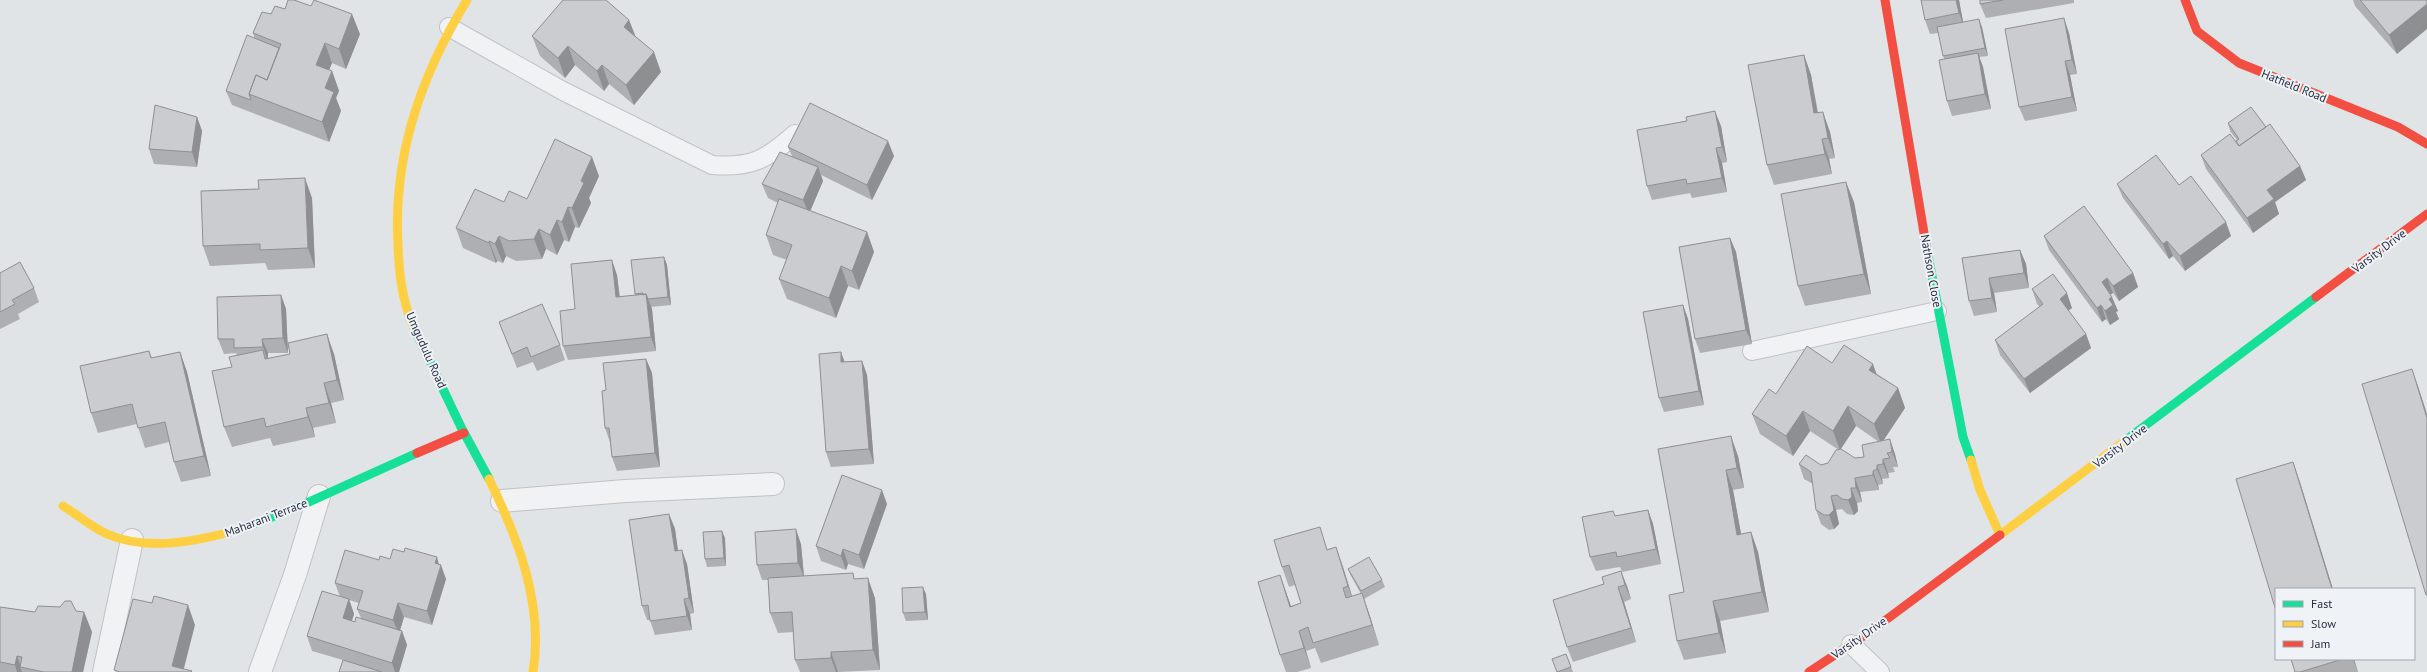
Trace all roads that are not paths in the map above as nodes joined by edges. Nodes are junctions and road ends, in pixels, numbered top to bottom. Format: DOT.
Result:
graph roads {
  1 [pos="467,0"];
  2 [pos="1885,0"];
  3 [pos="2185,0"];
  4 [pos="449,27"];
  5 [pos="795,134"];
  6 [pos="2427,144"];
  7 [pos="2427,214"];
  8 [pos="1937,311"];
  9 [pos="1752,351"];
  10 [pos="464,433"];
  11 [pos="773,484"];
  12 [pos="319,496"];
  13 [pos="502,501"];
  14 [pos="63,506"];
  15 [pos="2000,535"];
  16 [pos="132,540"];
  17 [pos="1850,644"];
  18 [pos="104,672"];
  19 [pos="260,672"];
  20 [pos="533,672"];
  21 [pos="1809,672"];
  22 [pos="1880,672"];
  1 -- 4 [label="street, Umgudulu Road"];
  2 -- 8 [label="street, Nathson Close"];
  3 -- 6 [label="street, Hatfield Road"];
  4 -- 5 [label="lane"];
  4 -- 10 [label="street, Umgudulu Road"];
  7 -- 15 [label="street, Varsity Drive"];
  8 -- 9 [label="lane"];
  8 -- 15 [label="street, Nathson Close"];
  10 -- 12 [label="street, Maharani Terrace"];
  10 -- 13 [label="street, Umgudulu Road"];
  11 -- 13 [label="street"];
  12 -- 16 [label="street, Maharani Terrace"];
  12 -- 19 [label="street"];
  13 -- 20 [label="street, Umgudulu Road"];
  14 -- 16 [label="street, Maharani Terrace"];
  15 -- 17 [label="street, Varsity Drive"];
  16 -- 18 [label="street"];
  17 -- 21 [label="street, Varsity Drive"];
  17 -- 22 [label="lane"];
}
